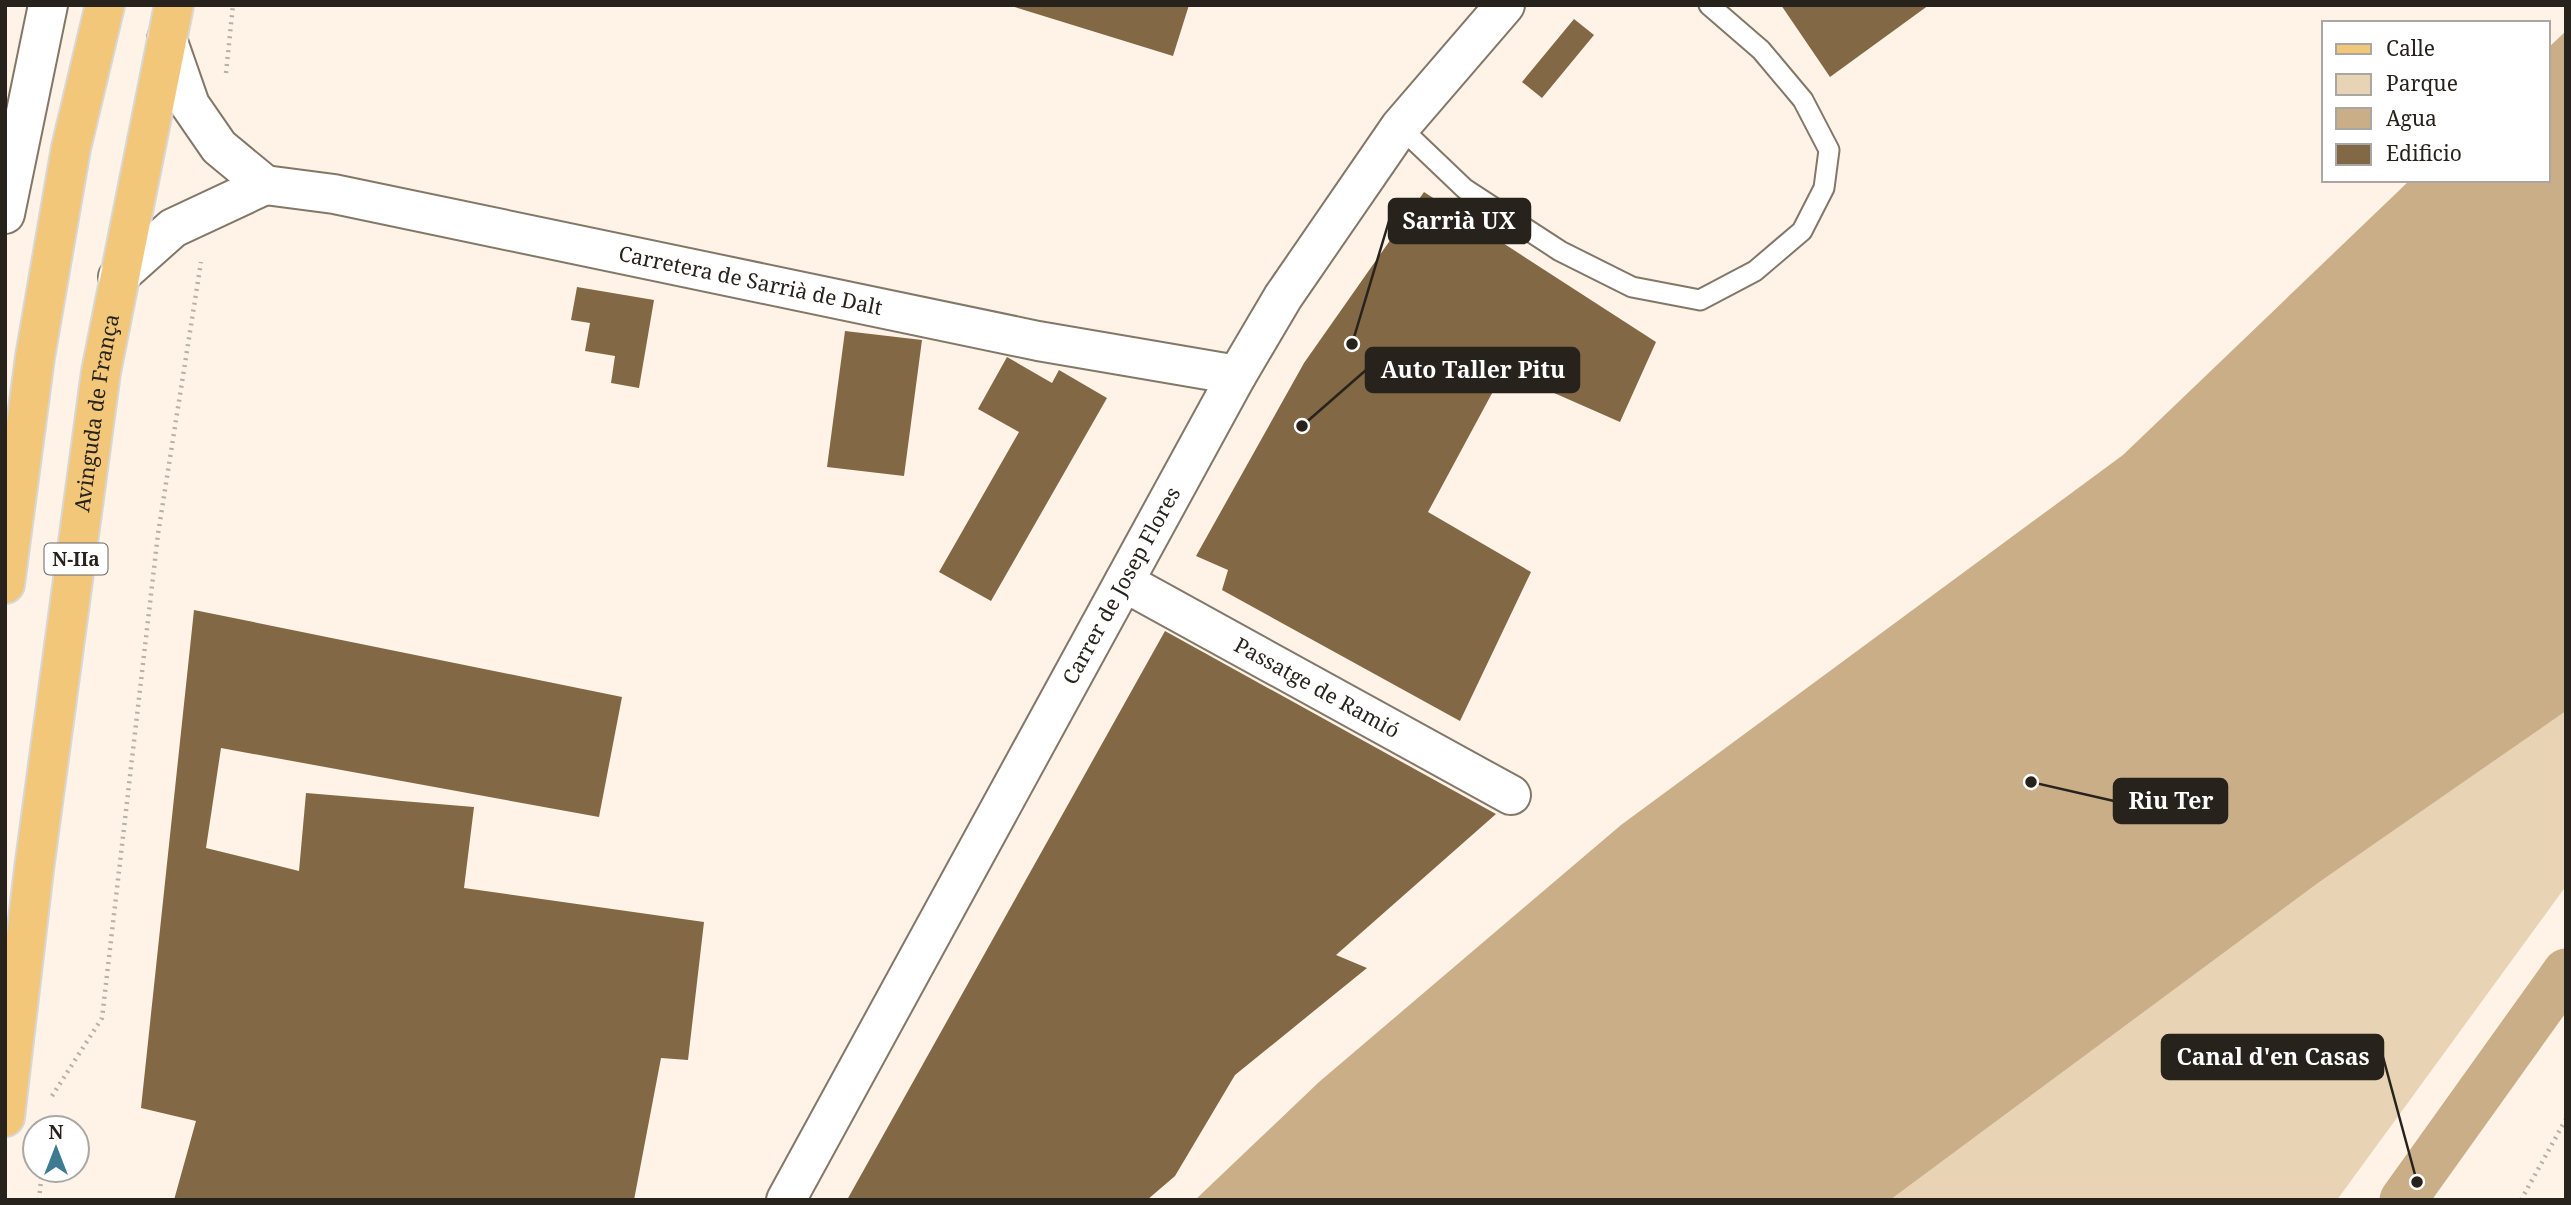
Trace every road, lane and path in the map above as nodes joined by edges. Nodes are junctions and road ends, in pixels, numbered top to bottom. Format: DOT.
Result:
graph roads {
  1 [pos="48,5"];
  2 [pos="105,5"];
  3 [pos="233,5"];
  4 [pos="1505,5"];
  5 [pos="1709,5"];
  6 [pos="171,22"];
  7 [pos="226,80"];
  8 [pos="18,96"];
  9 [pos="1400,127"];
  10 [pos="265,185"];
  11 [pos="5,214"];
  12 [pos="208,254"];
  13 [pos="118,277"];
  14 [pos="1237,374"];
  15 [pos="1124,582"];
  16 [pos="5,584"];
  17 [pos="1511,795"];
  18 [pos="50,1099"];
  19 [pos="5,1117"];
  20 [pos="2566,1119"];
  21 [pos="786,1200"];
  22 [pos="2521,1200"];
  1 -- 8 [label="street"];
  2 -- 16 [label="main road"];
  3 -- 7 [label="path"];
  4 -- 9 [label="street, Carrer de Josep Flores"];
  5 -- 9 [label="lane"];
  6 -- 10 [label="street"];
  6 -- 13 [label="main road, Avinguda de França / N-IIa"];
  8 -- 11 [label="street"];
  9 -- 14 [label="street, Carrer de Josep Flores"];
  10 -- 13 [label="street"];
  10 -- 14 [label="street, Carretera de Sarrià de Dalt"];
  12 -- 18 [label="path"];
  13 -- 19 [label="main road, Avinguda de França / N-IIa"];
  14 -- 15 [label="street, Carrer de Josep Flores"];
  15 -- 17 [label="street, Passatge de Ramió"];
  15 -- 21 [label="street, Carrer de Josep Flores"];
  20 -- 22 [label="path"];
}
